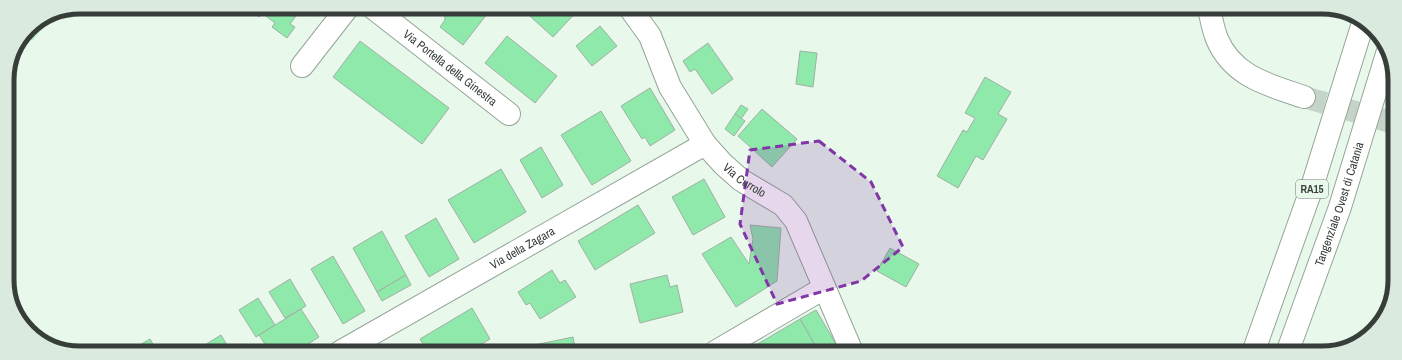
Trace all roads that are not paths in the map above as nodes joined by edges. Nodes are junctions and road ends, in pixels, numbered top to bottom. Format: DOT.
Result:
graph roads {
  1 [pos="343,14"];
  2 [pos="381,14"];
  3 [pos="634,14"];
  4 [pos="1211,14"];
  5 [pos="1362,28"];
  6 [pos="1385,61"];
  7 [pos="302,66"];
  8 [pos="1304,97"];
  9 [pos="509,114"];
  10 [pos="705,144"];
  11 [pos="824,288"];
  12 [pos="351,346"];
  13 [pos="727,346"];
  14 [pos="849,346"];
  15 [pos="1255,346"];
  16 [pos="1290,346"];
  1 -- 7 [label="main road"];
  2 -- 9 [label="main road, Via Portella della Ginestra"];
  3 -- 10 [label="main road, Via Currolo"];
  4 -- 8 [label="main road"];
  5 -- 15 [label="main road, RA15"];
  6 -- 16 [label="main road, Tangenziale Ovest di Catania / RA15"];
  10 -- 11 [label="main road, Via Currolo"];
  10 -- 12 [label="main road, Via della Zagara"];
  11 -- 13 [label="main road"];
  11 -- 14 [label="main road, Via Currolo"];
}
